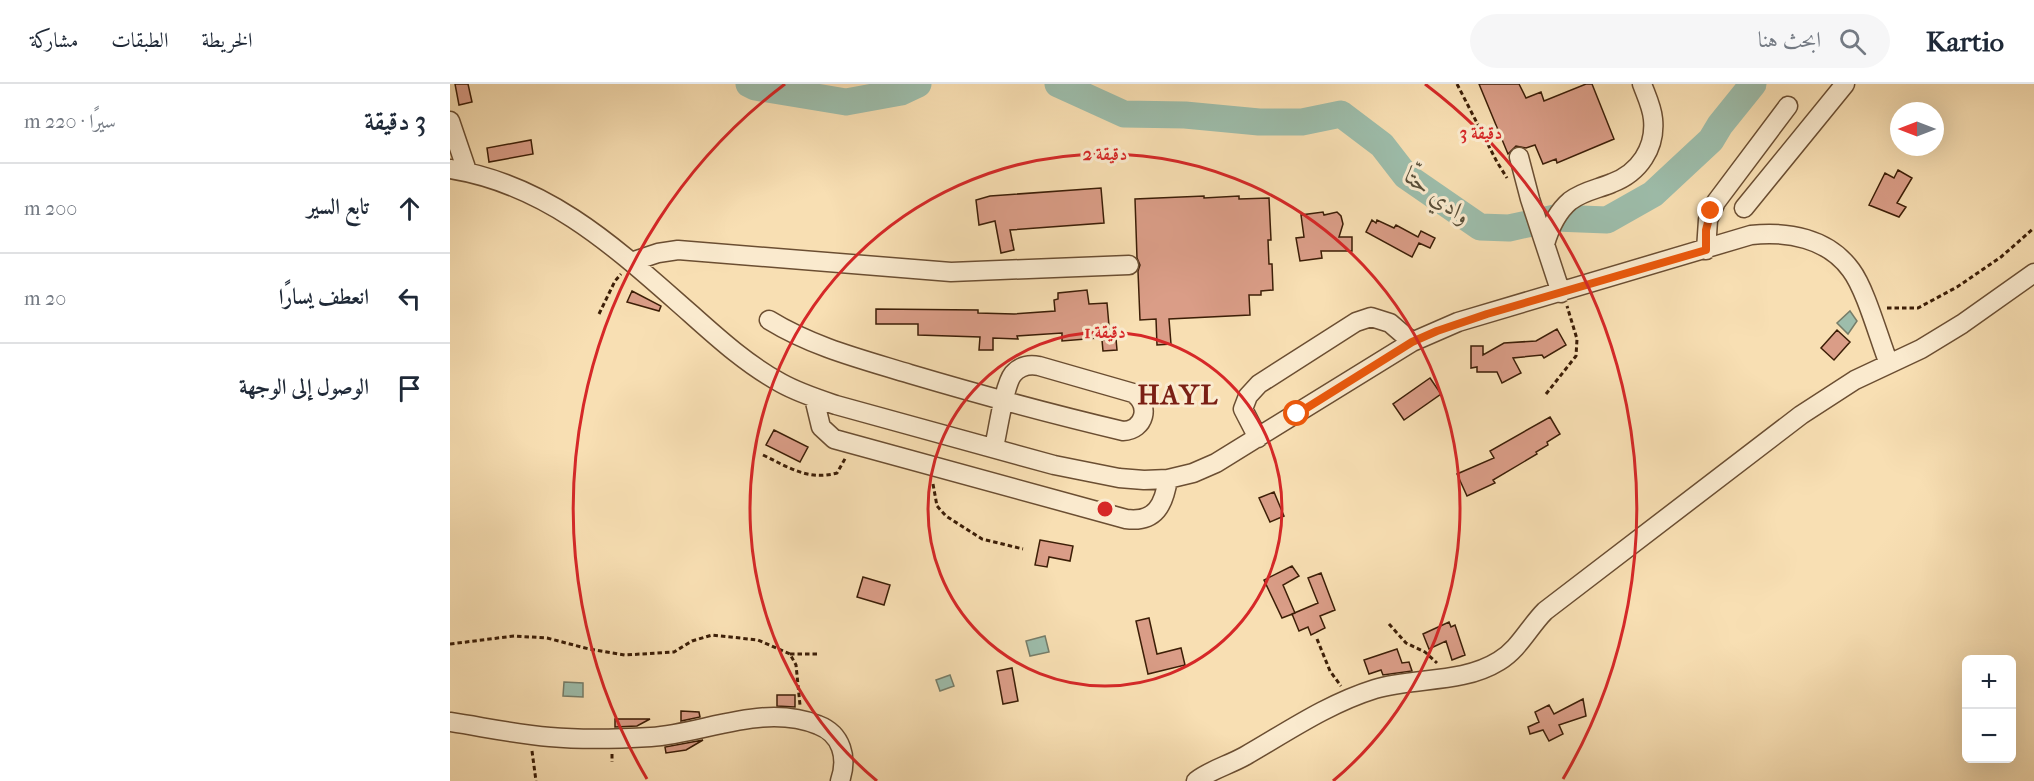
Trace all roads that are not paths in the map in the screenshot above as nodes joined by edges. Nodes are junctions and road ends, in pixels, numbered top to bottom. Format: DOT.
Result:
graph roads {
  1 [pos="1642,84"];
  2 [pos="1845,84"];
  3 [pos="1788,106"];
  4 [pos="450,121"];
  5 [pos="1519,157"];
  6 [pos="458,170"];
  7 [pos="1731,181"];
  8 [pos="1545,244"];
  9 [pos="1706,250"];
  10 [pos="631,262"];
  11 [pos="1129,265"];
  12 [pos="2034,273"];
  13 [pos="1561,293"];
  14 [pos="769,320"];
  15 [pos="1412,342"];
  16 [pos="1889,364"];
  17 [pos="814,398"];
  18 [pos="1004,402"];
  19 [pos="1258,438"];
  20 [pos="994,447"];
  21 [pos="1168,478"];
  22 [pos="450,722"];
  23 [pos="1233,763"];
  24 [pos="840,781"];
  25 [pos="1196,781"];
  26 [pos="1233,781"];
  1 -- 8 [label="street"];
  2 -- 7 [label="street"];
  3 -- 7 [label="street"];
  4 -- 6 [label="street"];
  5 -- 8 [label="street"];
  6 -- 10 [label="street"];
  7 -- 9 [label="street"];
  8 -- 13 [label="street"];
  9 -- 13 [label="street"];
  9 -- 16 [label="street"];
  10 -- 11 [label="street"];
  10 -- 17 [label="street"];
  12 -- 16 [label="street"];
  13 -- 15 [label="street"];
  14 -- 18 [label="street"];
  15 -- 19 [label="street"];
  15 -- 19 [label="street"];
  16 -- 23 [label="street"];
  17 -- 20 [label="street"];
  17 -- 21 [label="street"];
  18 -- 18 [label="street"];
  18 -- 20 [label="street"];
  19 -- 21 [label="street"];
  20 -- 21 [label="street"];
  22 -- 24 [label="street"];
  23 -- 25 [label="street"];
  23 -- 26 [label="street"];
}
